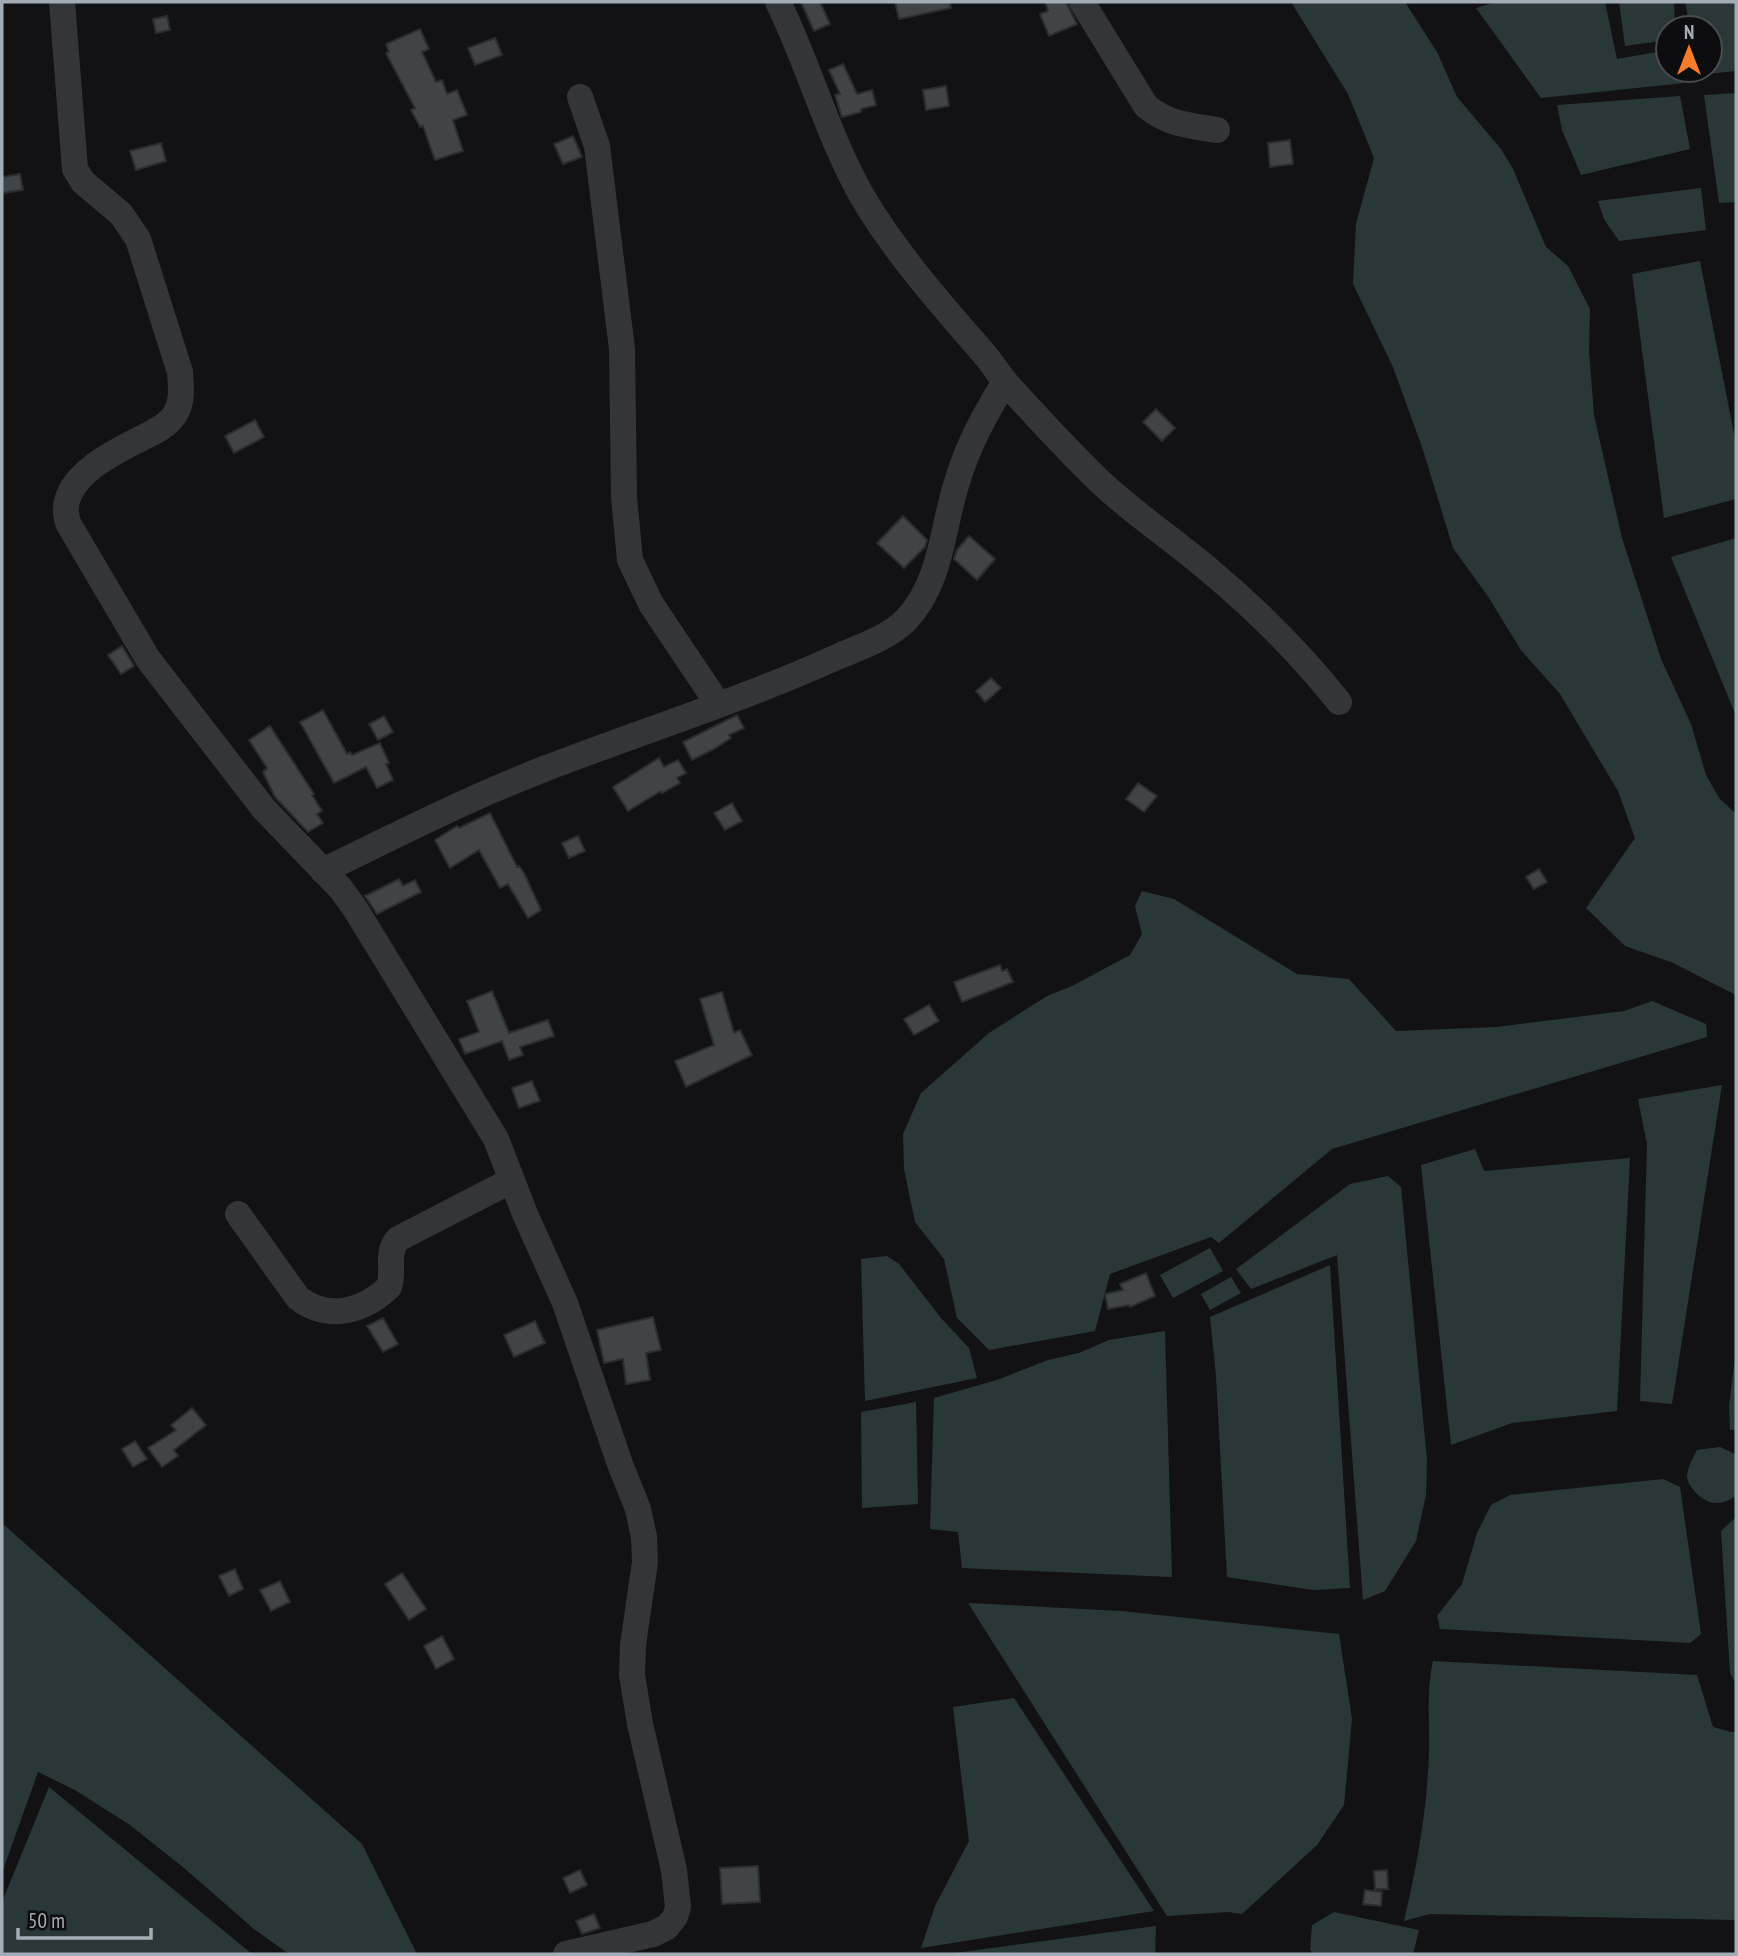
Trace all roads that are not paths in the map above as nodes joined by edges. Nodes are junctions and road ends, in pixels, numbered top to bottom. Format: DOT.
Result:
graph roads {
  1 [pos="62,2"];
  2 [pos="778,2"];
  3 [pos="1082,2"];
  4 [pos="580,97"];
  5 [pos="1217,130"];
  6 [pos="1005,382"];
  7 [pos="1339,702"];
  8 [pos="718,704"];
  9 [pos="323,871"];
  10 [pos="512,1180"];
  11 [pos="238,1214"];
  12 [pos="566,1954"];
  1 -- 9 [label="street"];
  2 -- 6 [label="street"];
  3 -- 5 [label="street"];
  4 -- 8 [label="street"];
  6 -- 7 [label="street"];
  6 -- 8 [label="street"];
  8 -- 9 [label="street"];
  9 -- 10 [label="street"];
  10 -- 11 [label="street"];
  10 -- 12 [label="street"];
}
